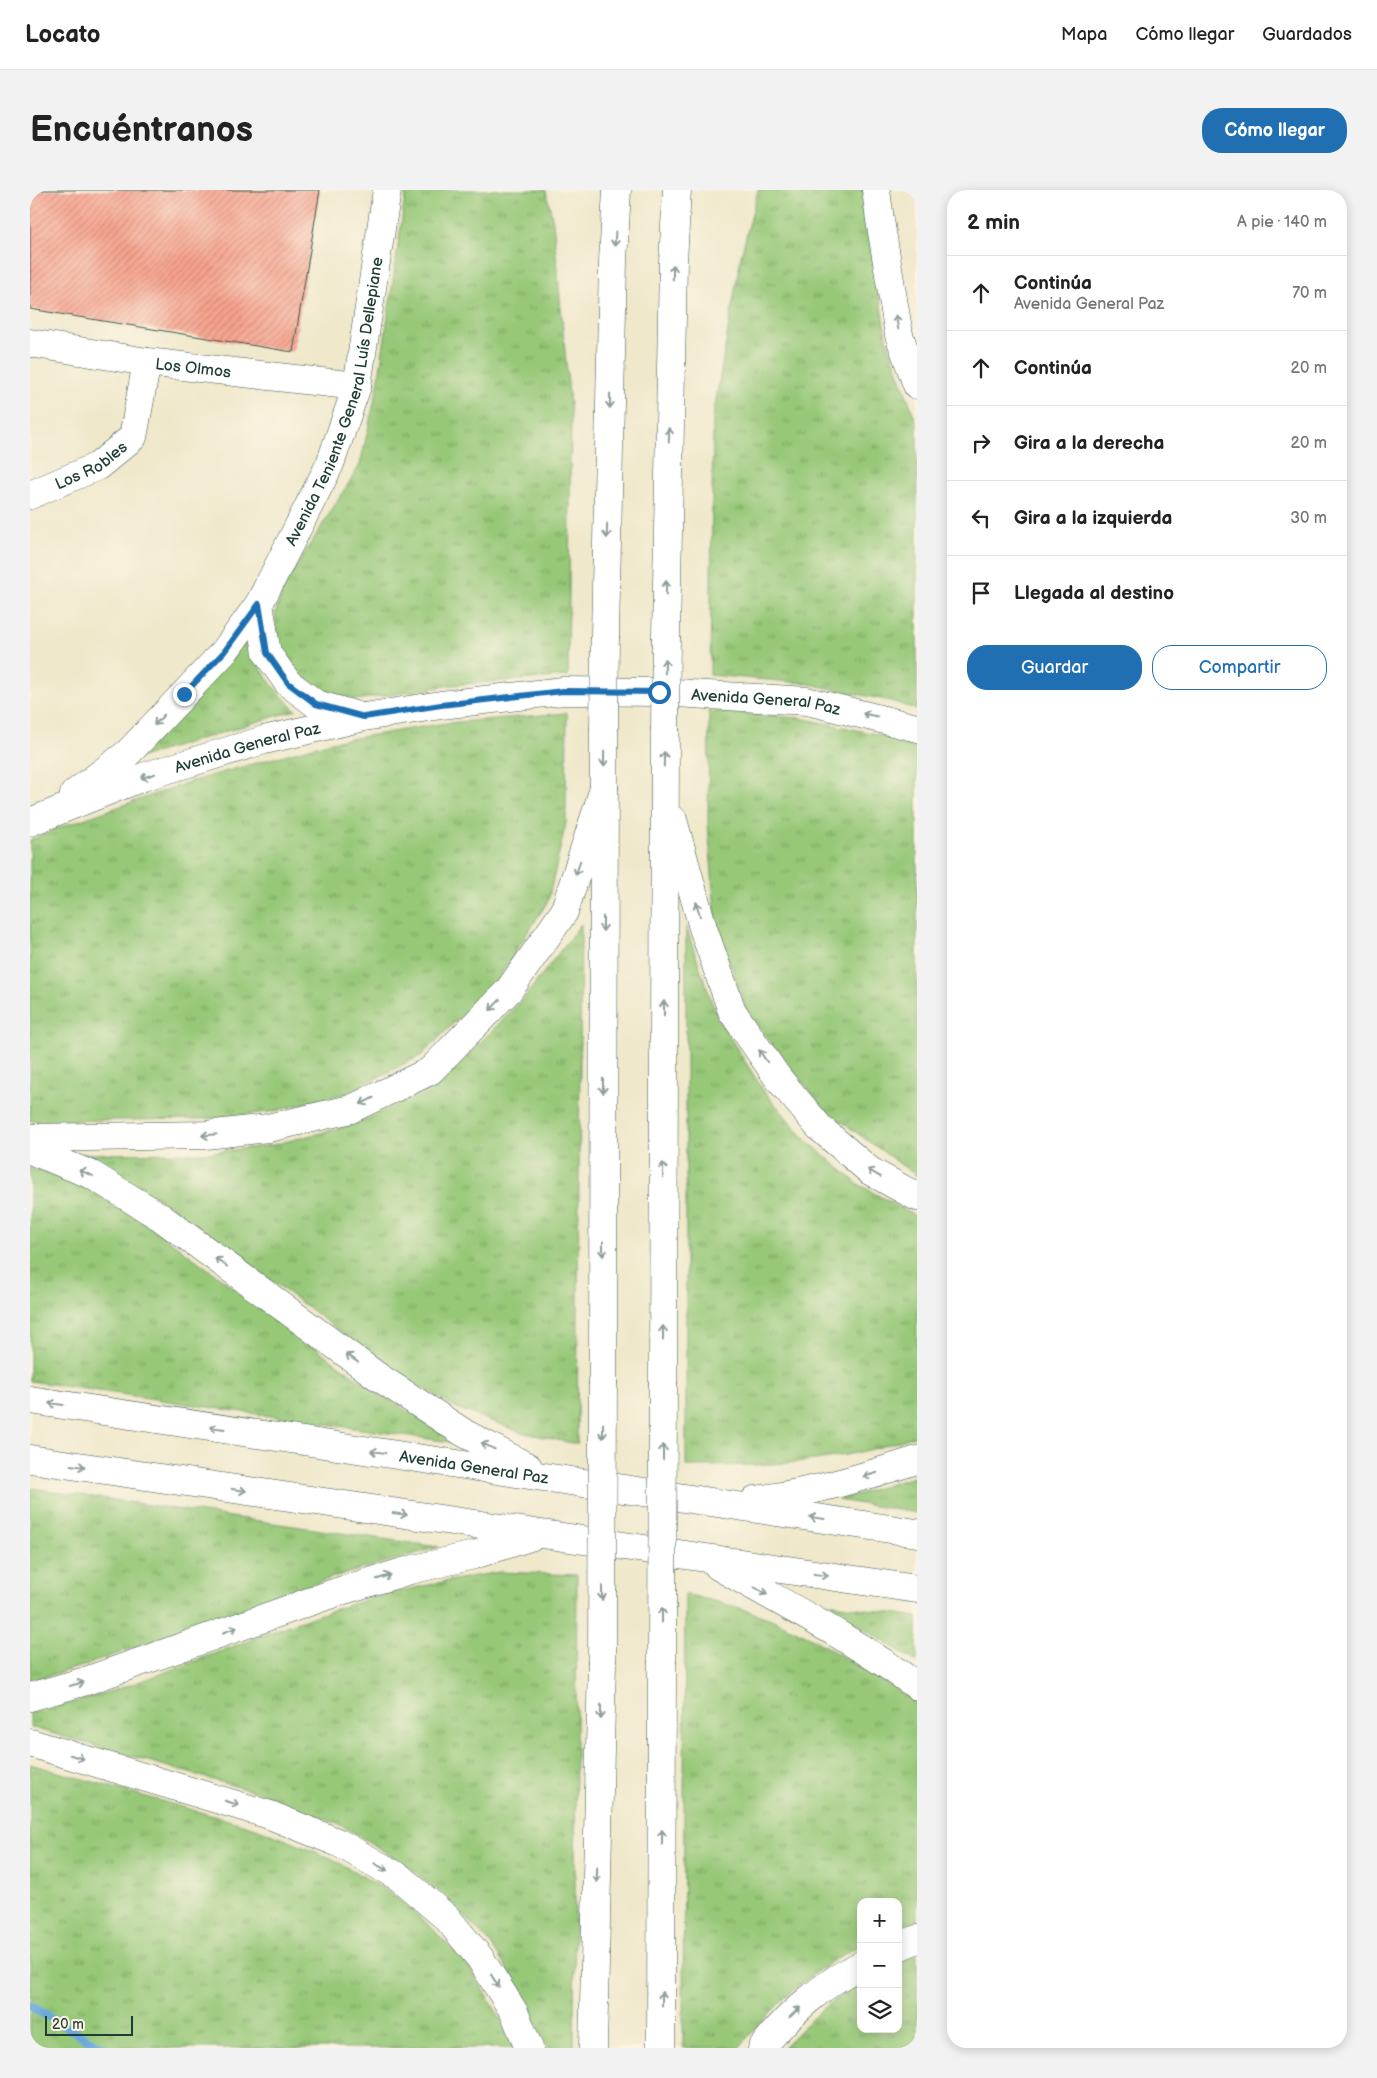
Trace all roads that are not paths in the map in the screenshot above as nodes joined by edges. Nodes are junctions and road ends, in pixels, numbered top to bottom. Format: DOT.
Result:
graph roads {
  1 [pos="387,190"];
  2 [pos="617,190"];
  3 [pos="677,190"];
  4 [pos="876,190"];
  5 [pos="30,343"];
  6 [pos="147,362"];
  7 [pos="917,385"];
  8 [pos="357,386"];
  9 [pos="30,495"];
  10 [pos="259,604"];
  11 [pos="364,717"];
  12 [pos="917,728"];
  13 [pos="604,788"];
  14 [pos="664,788"];
  15 [pos="40,818"];
  16 [pos="30,1138"];
  17 [pos="30,1150"];
  18 [pos="917,1196"];
  19 [pos="30,1400"];
  20 [pos="30,1459"];
  21 [pos="917,1460"];
  22 [pos="547,1477"];
  23 [pos="722,1504"];
  24 [pos="917,1533"];
  25 [pos="539,1534"];
  26 [pos="703,1558"];
  27 [pos="917,1589"];
  28 [pos="917,1686"];
  29 [pos="30,1697"];
  30 [pos="30,1743"];
  31 [pos="917,1939"];
  32 [pos="902,1945"];
  33 [pos="857,1968"];
  34 [pos="529,2048"];
  35 [pos="594,2048"];
  36 [pos="662,2048"];
  37 [pos="762,2048"];
  1 -- 8 [label="main road, Avenida Teniente General Luís Dellepiane"];
  2 -- 13 [label="main road, one-way, bridge"];
  14 -- 3 [label="main road, one-way, bridge"];
  7 -- 4 [label="main road, one-way"];
  5 -- 6 [label="main road, Los Olmos"];
  6 -- 8 [label="main road, Los Olmos"];
  6 -- 9 [label="main road, Los Robles"];
  8 -- 10 [label="main road, Avenida Teniente General Luís Dellepiane"];
  10 -- 11 [label="main road"];
  10 -- 15 [label="main road, Avenida Teniente General Luís Dellepiane, one-way"];
  12 -- 11 [label="main road, Avenida General Paz, one-way"];
  11 -- 15 [label="main road, Avenida General Paz, one-way"];
  13 -- 16 [label="main road, one-way"];
  13 -- 35 [label="main road, one-way, bridge"];
  18 -- 14 [label="main road, one-way"];
  36 -- 14 [label="main road, one-way, bridge"];
  22 -- 17 [label="main road, one-way"];
  22 -- 19 [label="main road, Avenida General Paz, one-way"];
  20 -- 25 [label="main road, one-way"];
  21 -- 23 [label="main road, one-way"];
  22 -- 23 [label="main road, Avenida General Paz"];
  24 -- 23 [label="main road, Avenida General Paz, one-way"];
  25 -- 26 [label="main road"];
  29 -- 25 [label="main road, one-way"];
  26 -- 27 [label="main road, one-way"];
  26 -- 28 [label="main road, one-way"];
  30 -- 34 [label="main road, one-way"];
  31 -- 32 [label="main road"];
  37 -- 33 [label="main road, one-way"];
}
